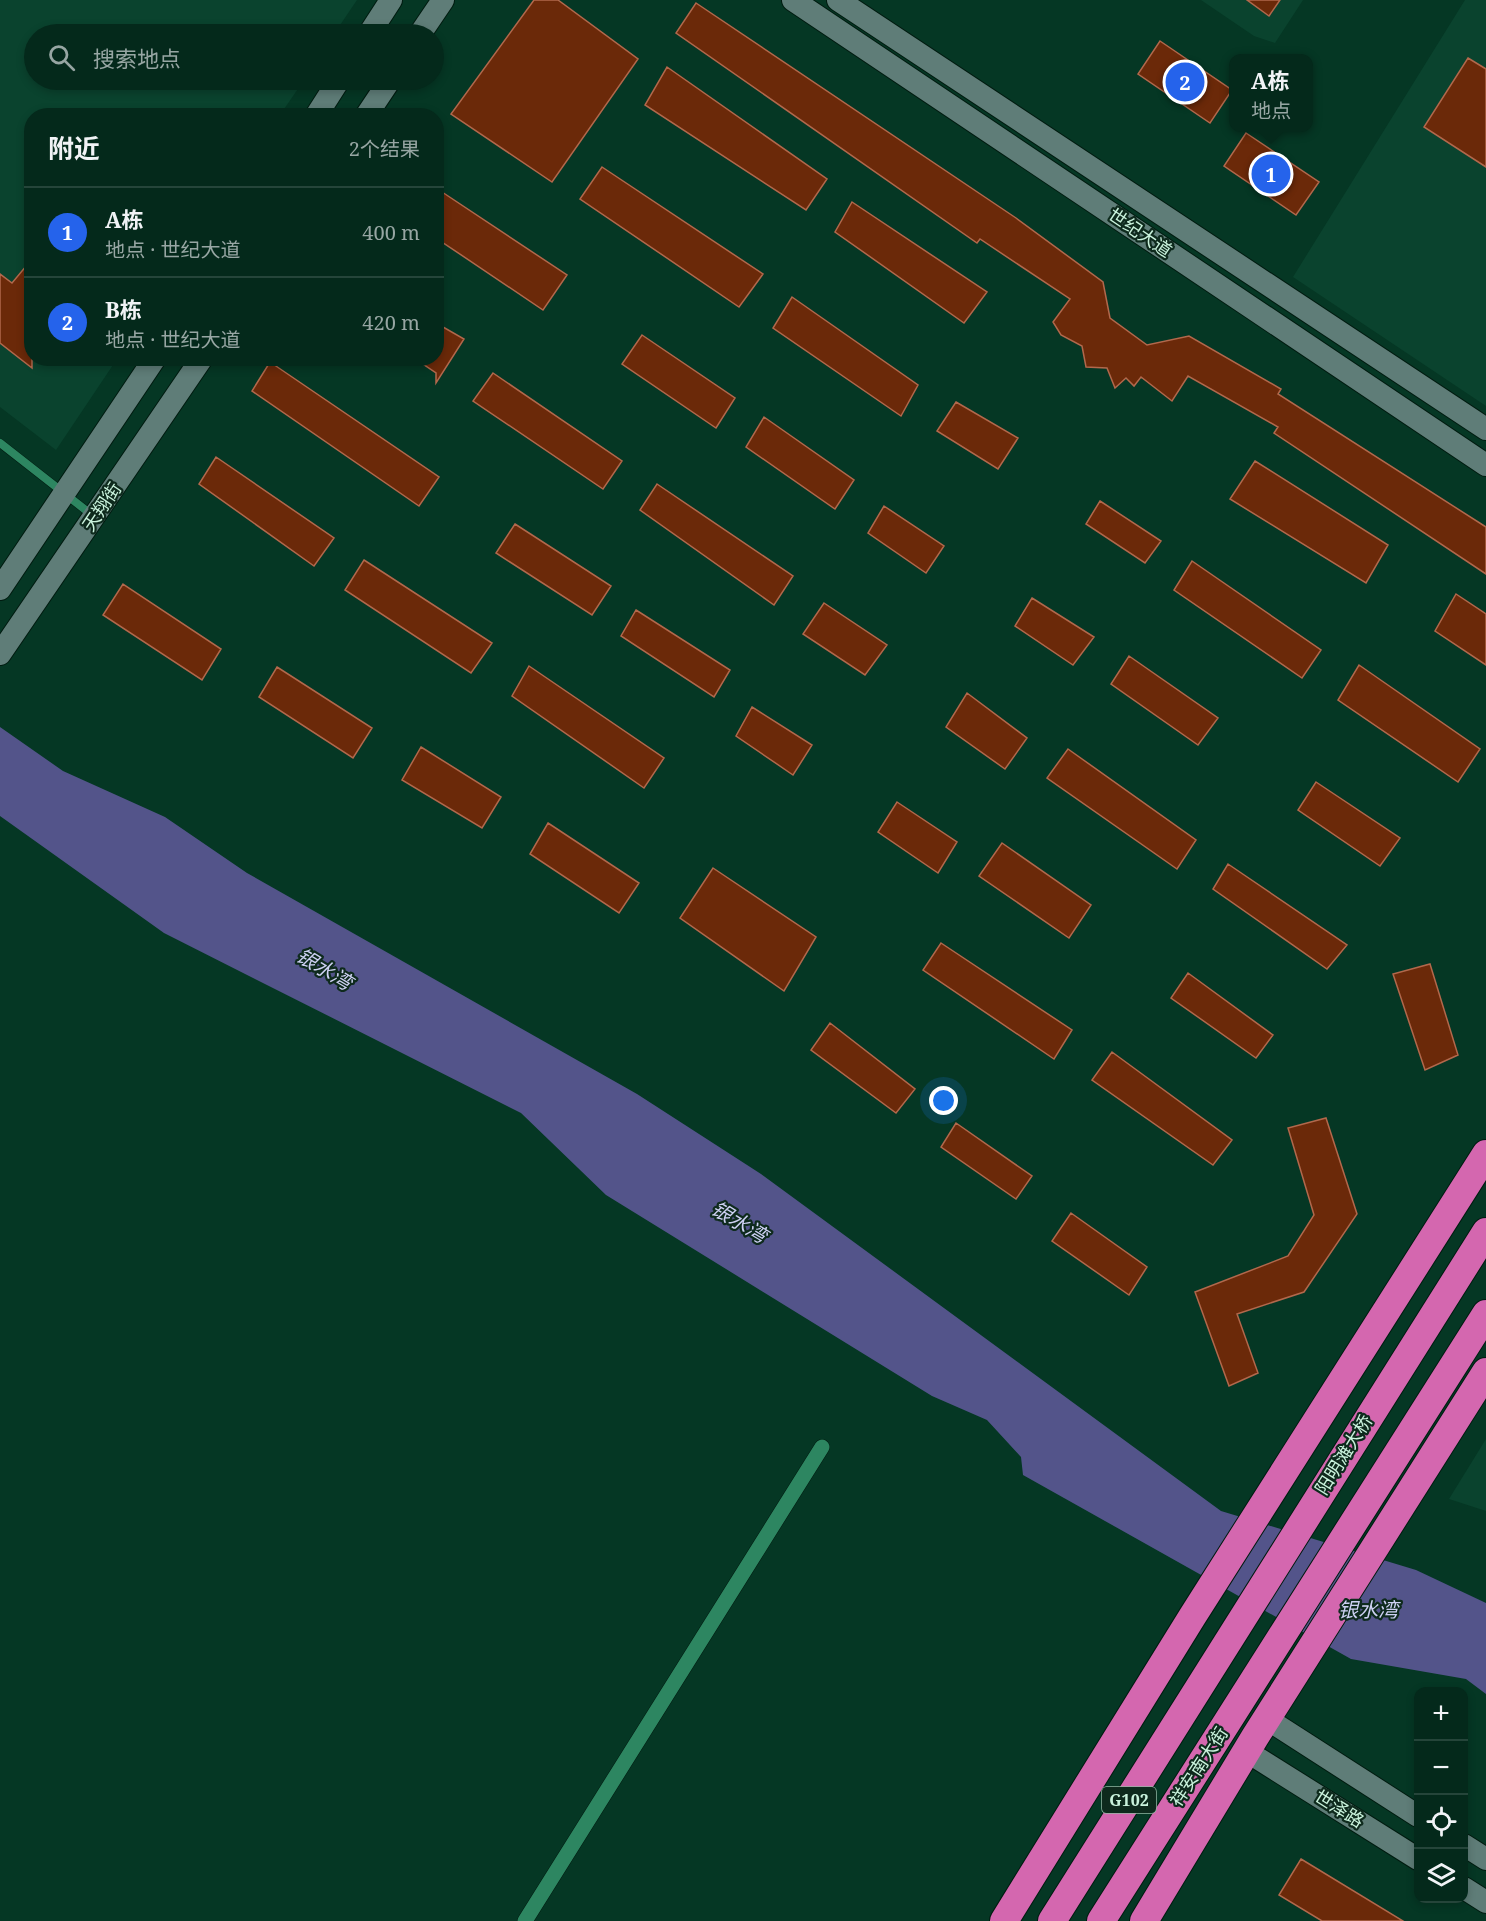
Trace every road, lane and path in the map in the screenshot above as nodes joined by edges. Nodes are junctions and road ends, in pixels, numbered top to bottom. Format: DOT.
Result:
graph roads {
  1 [pos="391,0"];
  2 [pos="443,0"];
  3 [pos="793,0"];
  4 [pos="838,0"];
  5 [pos="375,24"];
  6 [pos="427,24"];
  7 [pos="333,90"];
  8 [pos="383,90"];
  9 [pos="321,108"];
  10 [pos="371,108"];
  11 [pos="150,366"];
  12 [pos="197,366"];
  13 [pos="1486,429"];
  14 [pos="0,443"];
  15 [pos="1486,465"];
  16 [pos="65,494"];
  17 [pos="95,517"];
  18 [pos="0,589"];
  19 [pos="0,654"];
  20 [pos="1486,1154"];
  21 [pos="1486,1232"];
  22 [pos="1486,1314"];
  23 [pos="1486,1372"];
  24 [pos="1486,1396"];
  25 [pos="822,1447"];
  26 [pos="1402,1519"];
  27 [pos="1312,1662"];
  28 [pos="1278,1726"];
  29 [pos="1259,1759"];
  30 [pos="1414,1813"];
  31 [pos="1468,1848"];
  32 [pos="1414,1856"];
  33 [pos="1486,1859"];
  34 [pos="1123,1887"];
  35 [pos="1468,1891"];
  36 [pos="1486,1902"];
  37 [pos="1053,1919"];
  38 [pos="525,1921"];
  39 [pos="1004,1921"];
  40 [pos="1101,1921"];
  41 [pos="1113,1921"];
  42 [pos="1144,1921"];
  43 [pos="1154,1921"];
  1 -- 5 [label="main road"];
  2 -- 6 [label="main road"];
  3 -- 15 [label="main road, 世纪大道"];
  4 -- 13 [label="main road, 世纪大道"];
  7 -- 9 [label="main road"];
  8 -- 10 [label="main road"];
  11 -- 16 [label="main road, 天翔街"];
  12 -- 17 [label="main road, 天翔街"];
  14 -- 16 [label="lane"];
  16 -- 17 [label="lane"];
  16 -- 18 [label="main road, 天翔街"];
  17 -- 19 [label="main road, 天翔街"];
  20 -- 39 [label="highway"];
  21 -- 37 [label="highway, 阳明滩大桥 / G102"];
  22 -- 34 [label="highway, 祥安南大街 / G102"];
  23 -- 26 [label="highway"];
  24 -- 26 [label="highway"];
  25 -- 38 [label="street"];
  26 -- 27 [label="highway"];
  27 -- 28 [label="highway"];
  27 -- 42 [label="highway"];
  28 -- 29 [label="highway"];
  28 -- 30 [label="main road, 世泽路"];
  29 -- 32 [label="main road, 世泽路"];
  29 -- 43 [label="highway"];
  31 -- 33 [label="main road"];
  34 -- 40 [label="highway, 祥安南大街 / G102"];
  34 -- 41 [label="highway"];
  35 -- 36 [label="main road"];
}
